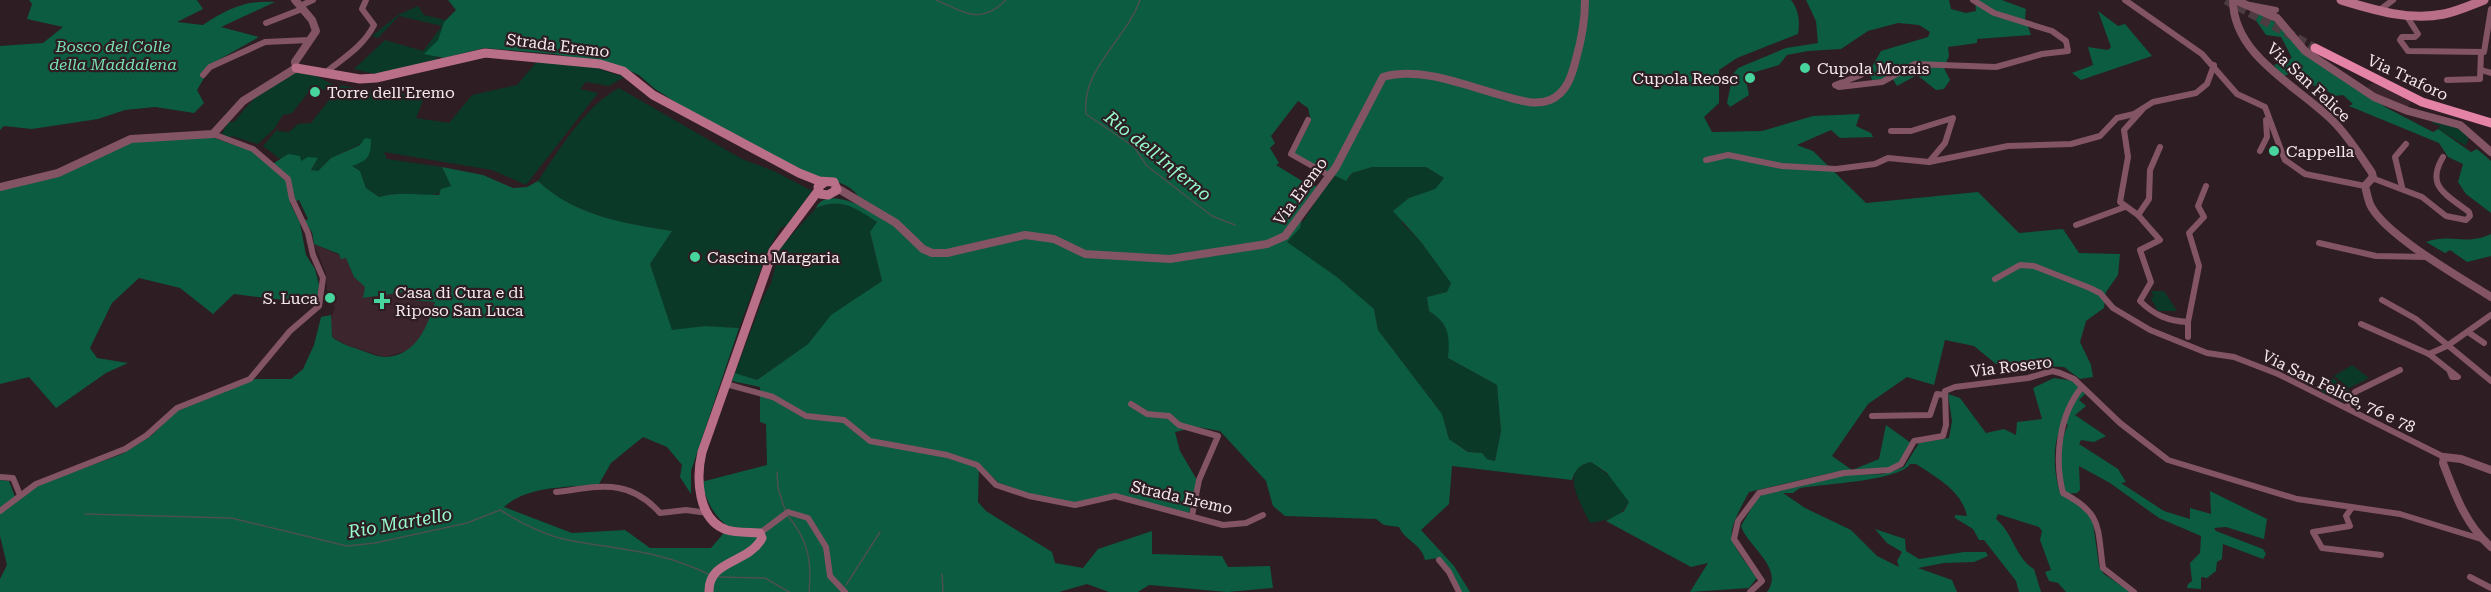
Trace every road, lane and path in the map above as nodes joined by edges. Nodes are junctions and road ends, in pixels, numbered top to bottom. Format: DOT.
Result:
graph roads {
  1 [pos="295,0"];
  2 [pos="313,0"];
  3 [pos="366,0"];
  4 [pos="1586,0"];
  5 [pos="1973,0"];
  6 [pos="2125,0"];
  7 [pos="2234,0"];
  8 [pos="2340,0"];
  9 [pos="2393,0"];
  10 [pos="2484,0"];
  11 [pos="2246,5"];
  12 [pos="301,7"];
  13 [pos="2381,9"];
  14 [pos="2491,9"];
  15 [pos="2276,10"];
  16 [pos="2405,15"];
  17 [pos="266,23"];
  18 [pos="309,40"];
  19 [pos="2316,48"];
  20 [pos="2481,52"];
  21 [pos="2214,65"];
  22 [pos="296,68"];
  23 [pos="2481,70"];
  24 [pos="2491,73"];
  25 [pos="325,74"];
  26 [pos="203,75"];
  27 [pos="1861,75"];
  28 [pos="2447,80"];
  29 [pos="2144,107"];
  30 [pos="2267,110"];
  31 [pos="1308,120"];
  32 [pos="2491,123"];
  33 [pos="1891,131"];
  34 [pos="213,134"];
  35 [pos="2406,144"];
  36 [pos="2160,147"];
  37 [pos="2260,151"];
  38 [pos="2491,152"];
  39 [pos="2443,157"];
  40 [pos="1706,160"];
  41 [pos="1929,162"];
  42 [pos="799,173"];
  43 [pos="1330,176"];
  44 [pos="2372,178"];
  45 [pos="825,182"];
  46 [pos="2206,186"];
  47 [pos="2365,186"];
  48 [pos="0,187"];
  49 [pos="2402,187"];
  50 [pos="818,190"];
  51 [pos="832,192"];
  52 [pos="2125,207"];
  53 [pos="807,209"];
  54 [pos="2138,215"];
  55 [pos="2076,225"];
  56 [pos="2319,243"];
  57 [pos="2428,257"];
  58 [pos="1995,279"];
  59 [pos="2491,297"];
  60 [pos="2382,300"];
  61 [pos="2491,315"];
  62 [pos="2188,322"];
  63 [pos="2361,324"];
  64 [pos="2468,332"];
  65 [pos="2188,341"];
  66 [pos="2484,343"];
  67 [pos="2447,346"];
  68 [pos="2429,354"];
  69 [pos="2400,370"];
  70 [pos="2450,372"];
  71 [pos="2491,381"];
  72 [pos="726,384"];
  73 [pos="2082,387"];
  74 [pos="1944,395"];
  75 [pos="1131,404"];
  76 [pos="2347,407"];
  77 [pos="1872,416"];
  78 [pos="2444,457"];
  79 [pos="2491,470"];
  80 [pos="0,477"];
  81 [pos="556,492"];
  82 [pos="20,495"];
  83 [pos="2351,509"];
  84 [pos="0,511"];
  85 [pos="709,513"];
  86 [pos="1263,514"];
  87 [pos="1192,516"];
  88 [pos="760,533"];
  89 [pos="2481,539"];
  90 [pos="2491,547"];
  91 [pos="2381,555"];
  92 [pos="1439,560"];
  93 [pos="2470,577"];
  94 [pos="2491,588"];
  95 [pos="709,592"];
  96 [pos="845,592"];
  97 [pos="1459,592"];
  98 [pos="1750,592"];
  99 [pos="2134,592"];
  1 -- 12 [label="street"];
  2 -- 12 [label="street"];
  3 -- 25 [label="street"];
  4 -- 43 [label="street, Via Eremo"];
  5 -- 27 [label="street"];
  6 -- 21 [label="street"];
  7 -- 11 [label="street"];
  7 -- 44 [label="street, Via San Felice"];
  8 -- 13 [label="main road"];
  9 -- 13 [label="street"];
  10 -- 16 [label="main road"];
  11 -- 15 [label="street"];
  11 -- 38 [label="street"];
  12 -- 17 [label="street"];
  12 -- 18 [label="street"];
  13 -- 16 [label="main road"];
  14 -- 20 [label="street"];
  16 -- 20 [label="street"];
  18 -- 22 [label="street"];
  18 -- 26 [label="street"];
  19 -- 32 [label="main road, Via Traforo"];
  20 -- 23 [label="street"];
  21 -- 29 [label="street"];
  21 -- 30 [label="street"];
  22 -- 25 [label="main road, Strada Eremo"];
  22 -- 34 [label="street"];
  23 -- 24 [label="street"];
  23 -- 28 [label="street"];
  25 -- 42 [label="main road, Strada Eremo"];
  29 -- 41 [label="street"];
  29 -- 52 [label="street"];
  30 -- 37 [label="street"];
  30 -- 47 [label="street"];
  31 -- 43 [label="street"];
  33 -- 41 [label="street"];
  34 -- 48 [label="street"];
  34 -- 82 [label="street"];
  35 -- 49 [label="street"];
  36 -- 54 [label="street"];
  39 -- 49 [label="street"];
  40 -- 41 [label="street"];
  42 -- 45 [label="main road, Strada Eremo"];
  42 -- 50 [label="main road, Strada Eremo"];
  43 -- 51 [label="street, Via Eremo"];
  44 -- 47 [label="street"];
  44 -- 49 [label="street"];
  45 -- 50 [label="main road"];
  45 -- 51 [label="main road, Strada Eremo"];
  46 -- 62 [label="street"];
  47 -- 57 [label="street"];
  50 -- 51 [label="main road, Strada Eremo"];
  50 -- 53 [label="main road"];
  51 -- 53 [label="main road"];
  52 -- 54 [label="street"];
  52 -- 55 [label="street"];
  53 -- 72 [label="main road"];
  54 -- 62 [label="street"];
  56 -- 57 [label="street"];
  57 -- 59 [label="street"];
  58 -- 65 [label="street, Via San Felice, 76 e 78"];
  60 -- 67 [label="street"];
  61 -- 64 [label="street"];
  62 -- 65 [label="street"];
  63 -- 68 [label="street"];
  64 -- 66 [label="street"];
  64 -- 67 [label="street"];
  65 -- 76 [label="street, Via San Felice, 76 e 78"];
  67 -- 68 [label="street"];
  67 -- 71 [label="street"];
  68 -- 70 [label="street"];
  69 -- 76 [label="street"];
  72 -- 85 [label="main road"];
  72 -- 87 [label="street, Strada Eremo"];
  73 -- 74 [label="street, Via Rosero"];
  73 -- 83 [label="street, Via Rosero"];
  73 -- 99 [label="street"];
  74 -- 77 [label="street"];
  74 -- 98 [label="street"];
  75 -- 87 [label="street"];
  76 -- 78 [label="street, Via San Felice, 76 e 78"];
  78 -- 79 [label="street"];
  78 -- 89 [label="street"];
  80 -- 82 [label="street"];
  81 -- 85 [label="street"];
  82 -- 84 [label="street"];
  83 -- 89 [label="street, Via Rosero"];
  83 -- 91 [label="street"];
  85 -- 88 [label="main road"];
  86 -- 87 [label="street, Strada Eremo"];
  88 -- 95 [label="main road"];
  88 -- 96 [label="street"];
  89 -- 90 [label="street"];
  92 -- 97 [label="street"];
  93 -- 94 [label="street"];
}
